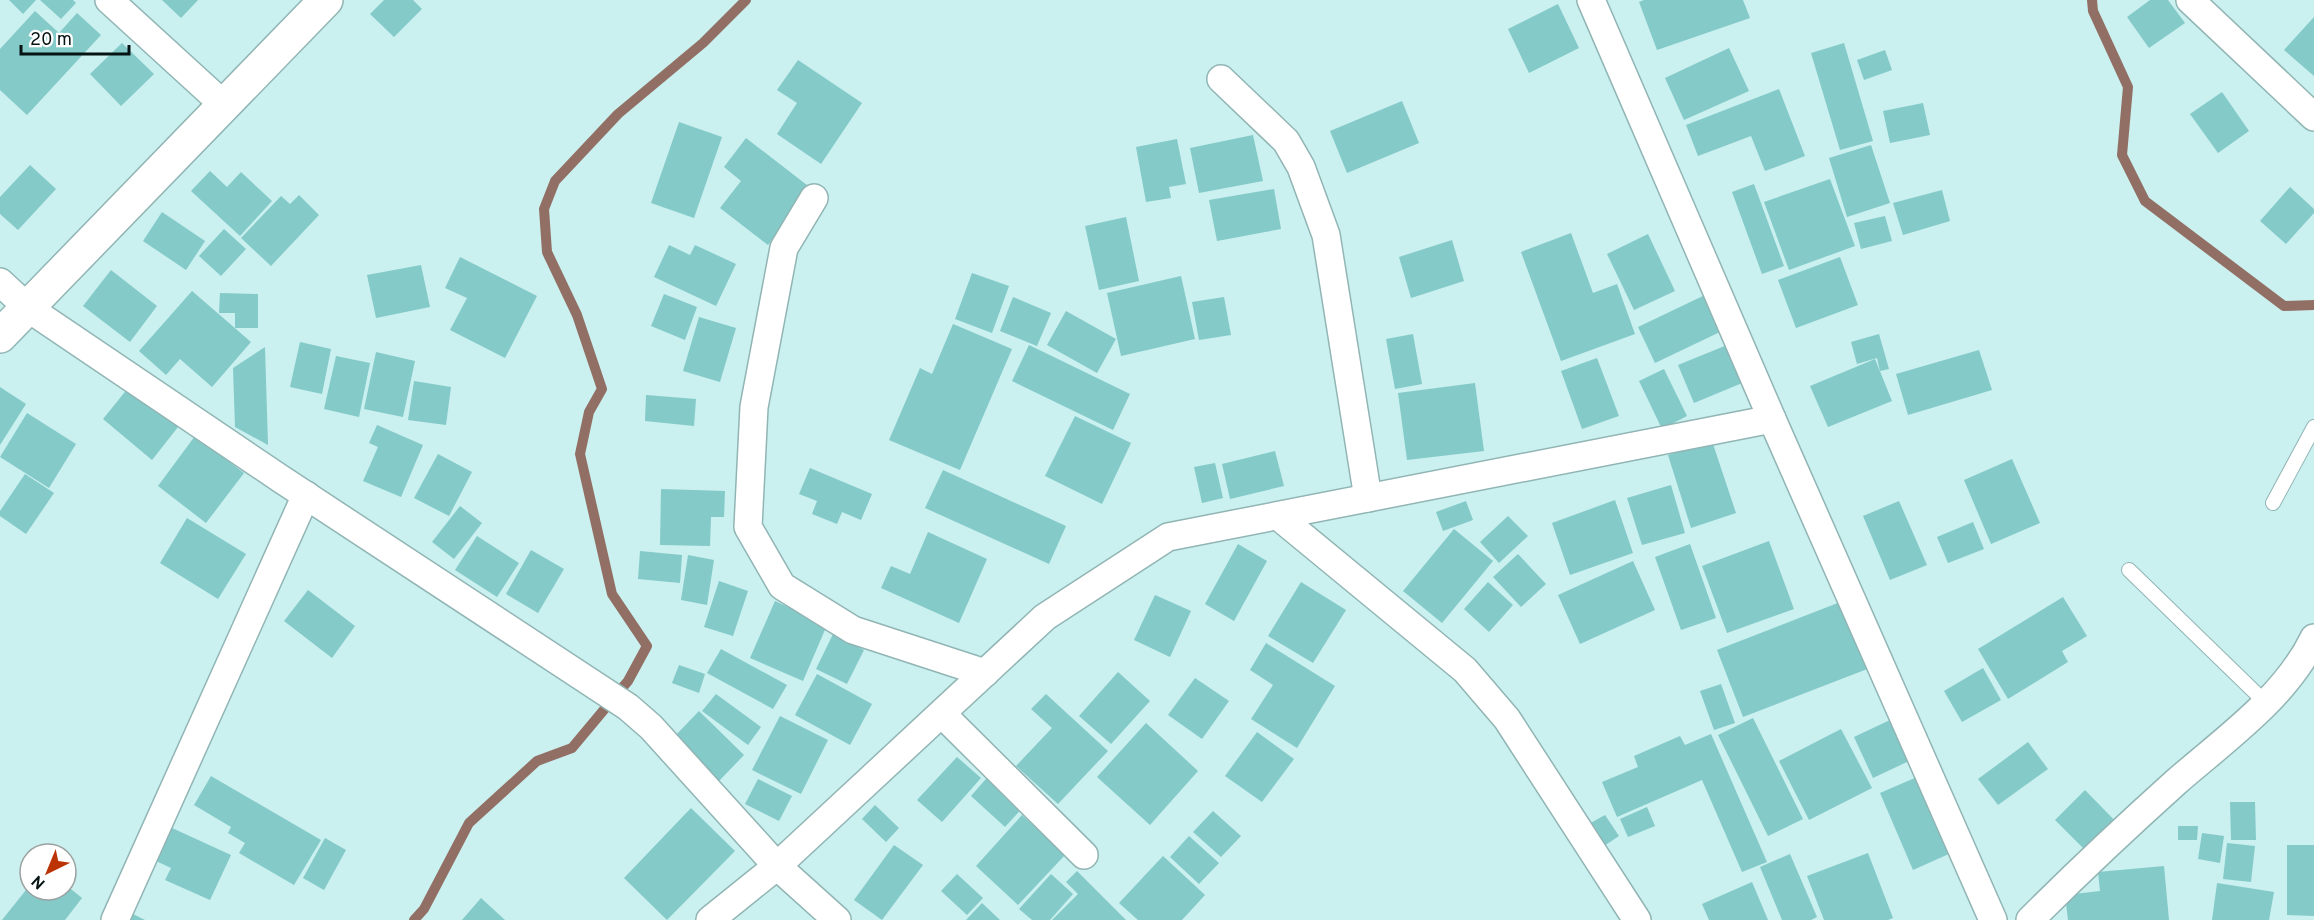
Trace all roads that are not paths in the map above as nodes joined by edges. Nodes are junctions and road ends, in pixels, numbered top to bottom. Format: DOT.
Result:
graph roads {
  1 [pos="109,0"];
  2 [pos="326,0"];
  3 [pos="1591,0"];
  4 [pos="2190,0"];
  5 [pos="1221,79"];
  6 [pos="224,105"];
  7 [pos="2314,117"];
  8 [pos="814,198"];
  9 [pos="0,282"];
  10 [pos="28,308"];
  11 [pos="0,336"];
  12 [pos="1772,419"];
  13 [pos="2314,427"];
  14 [pos="306,495"];
  15 [pos="1368,498"];
  16 [pos="2273,503"];
  17 [pos="1278,516"];
  18 [pos="2129,570"];
  19 [pos="2314,639"];
  20 [pos="985,674"];
  21 [pos="2266,703"];
  22 [pos="942,714"];
  23 [pos="1084,855"];
  24 [pos="777,866"];
  25 [pos="115,920"];
  26 [pos="710,920"];
  27 [pos="837,920"];
  28 [pos="1637,920"];
  29 [pos="1993,920"];
  30 [pos="2030,920"];
  1 -- 6 [label="street"];
  2 -- 6 [label="street"];
  3 -- 12 [label="street"];
  4 -- 7 [label="street"];
  5 -- 15 [label="street"];
  6 -- 10 [label="street"];
  8 -- 20 [label="street"];
  9 -- 10 [label="street"];
  10 -- 11 [label="street"];
  10 -- 14 [label="street"];
  12 -- 15 [label="street"];
  12 -- 29 [label="street"];
  13 -- 16 [label="lane"];
  14 -- 24 [label="street"];
  14 -- 25 [label="street"];
  15 -- 17 [label="street"];
  17 -- 20 [label="street"];
  17 -- 28 [label="street"];
  18 -- 21 [label="lane"];
  19 -- 21 [label="street"];
  20 -- 22 [label="street"];
  21 -- 30 [label="street"];
  22 -- 23 [label="street"];
  22 -- 24 [label="street"];
  24 -- 26 [label="street"];
  24 -- 27 [label="street"];
}
